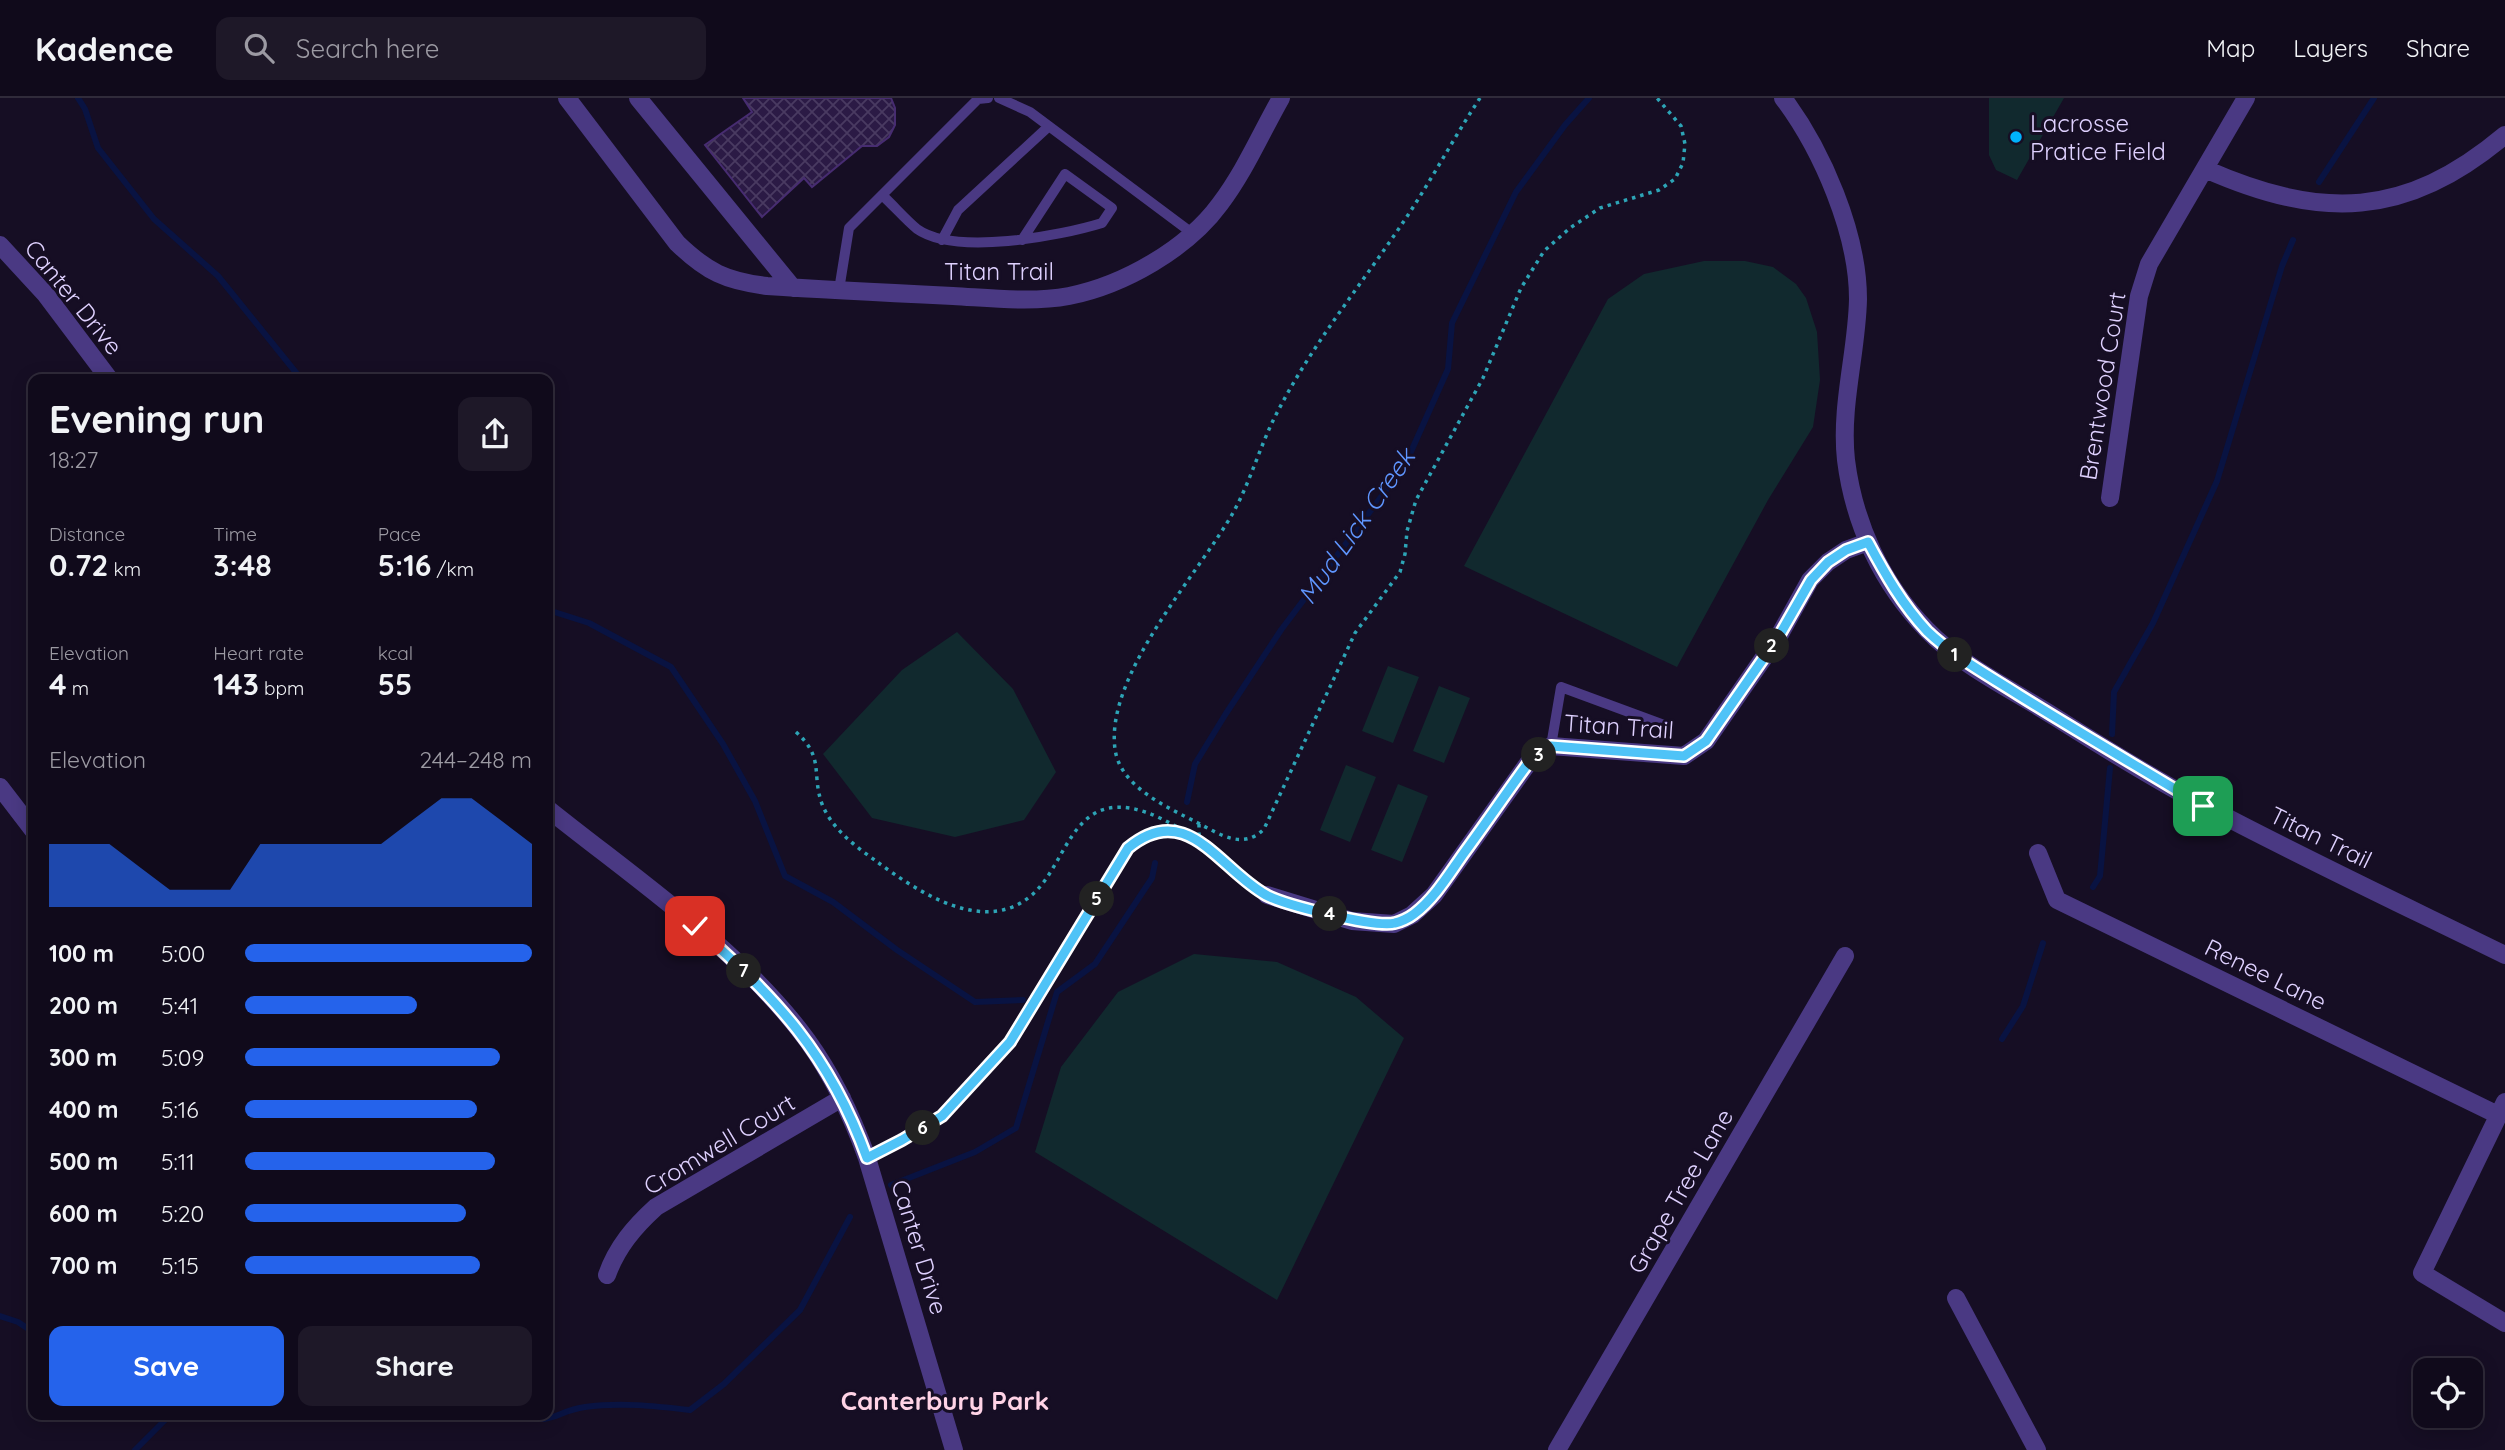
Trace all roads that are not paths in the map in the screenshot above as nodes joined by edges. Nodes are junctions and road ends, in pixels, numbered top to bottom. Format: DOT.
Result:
graph roads {
  1 [pos="567,98"];
  2 [pos="638,98"];
  3 [pos="988,98"];
  4 [pos="999,98"];
  5 [pos="1281,98"];
  6 [pos="1783,98"];
  7 [pos="2246,98"];
  8 [pos="1048,127"];
  9 [pos="2505,135"];
  10 [pos="2205,169"];
  11 [pos="882,195"];
  12 [pos="1192,233"];
  13 [pos="942,240"];
  14 [pos="1022,240"];
  15 [pos="0,246"];
  16 [pos="793,288"];
  17 [pos="839,290"];
  18 [pos="105,374"];
  19 [pos="2110,498"];
  20 [pos="1868,542"];
  21 [pos="1664,726"];
  22 [pos="1551,746"];
  23 [pos="0,787"];
  24 [pos="553,813"];
  25 [pos="28,823"];
  26 [pos="2038,853"];
  27 [pos="1266,895"];
  28 [pos="2505,955"];
  29 [pos="1844,956"];
  30 [pos="842,1098"];
  31 [pos="2502,1109"];
  32 [pos="607,1275"];
  33 [pos="1956,1298"];
  34 [pos="2505,1323"];
  35 [pos="954,1450"];
  36 [pos="1557,1450"];
  37 [pos="2037,1450"];
  1 -- 16 [label="street, Titan Trail"];
  2 -- 16 [label="street"];
  3 -- 11 [label="lane"];
  4 -- 8 [label="lane"];
  5 -- 12 [label="street, Titan Trail"];
  6 -- 20 [label="street, Titan Trail"];
  7 -- 10 [label="street, Brentwood Court"];
  8 -- 12 [label="lane"];
  8 -- 13 [label="lane"];
  9 -- 10 [label="street"];
  10 -- 19 [label="street, Brentwood Court"];
  11 -- 13 [label="lane"];
  11 -- 17 [label="lane"];
  12 -- 17 [label="street, Titan Trail"];
  13 -- 14 [label="lane"];
  14 -- 14 [label="lane"];
  15 -- 18 [label="street, Canter Drive"];
  16 -- 17 [label="street, Titan Trail"];
  20 -- 22 [label="street, Titan Trail"];
  20 -- 28 [label="street, Titan Trail"];
  21 -- 22 [label="lane"];
  22 -- 27 [label="street, Titan Trail"];
  23 -- 25 [label="street"];
  24 -- 30 [label="street, Canter Drive"];
  26 -- 31 [label="street, Renee Lane"];
  29 -- 36 [label="street, Grape Tree Lane"];
  30 -- 32 [label="street, Cromwell Court"];
  30 -- 35 [label="street, Canter Drive"];
  31 -- 34 [label="street"];
  33 -- 37 [label="street"];
}
